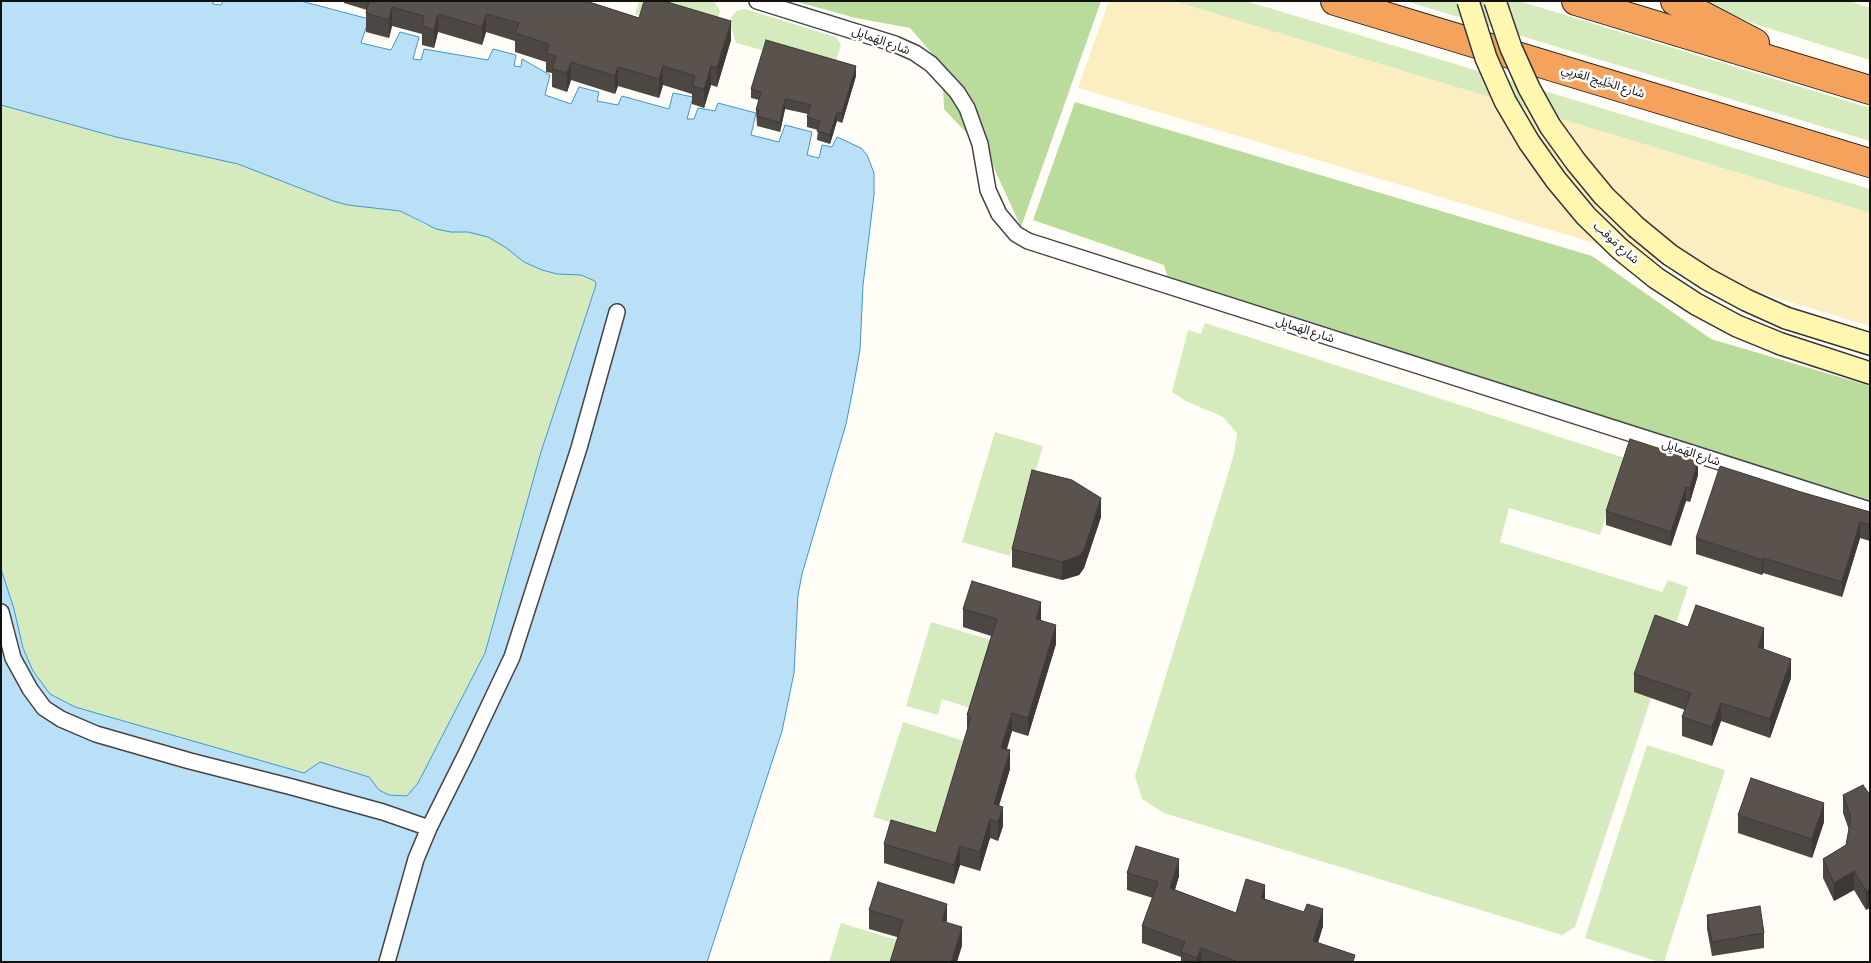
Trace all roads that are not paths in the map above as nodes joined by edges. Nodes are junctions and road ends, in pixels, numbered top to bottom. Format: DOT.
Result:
graph roads {
  1 [pos="757,1"];
  2 [pos="1335,1"];
  3 [pos="1468,1"];
  4 [pos="1495,1"];
  5 [pos="1576,1"];
  6 [pos="1674,1"];
  7 [pos="1804,70"];
  8 [pos="1870,90"];
  9 [pos="1870,163"];
  10 [pos="617,312"];
  11 [pos="1870,344"];
  12 [pos="1870,373"];
  13 [pos="1870,510"];
  14 [pos="1,612"];
  15 [pos="429,828"];
  16 [pos="387,962"];
  1 -- 13 [label="street, شارع الهَمايِل"];
  2 -- 9 [label="highway, شارع الخَلِيج العَربِي"];
  3 -- 12 [label="main road, شارع مَوقب, bridge"];
  4 -- 11 [label="main road, شارع مَوقب, bridge"];
  5 -- 7 [label="highway"];
  6 -- 7 [label="highway"];
  7 -- 8 [label="highway"];
  10 -- 15 [label="street"];
  14 -- 15 [label="street"];
  15 -- 16 [label="street"];
}
